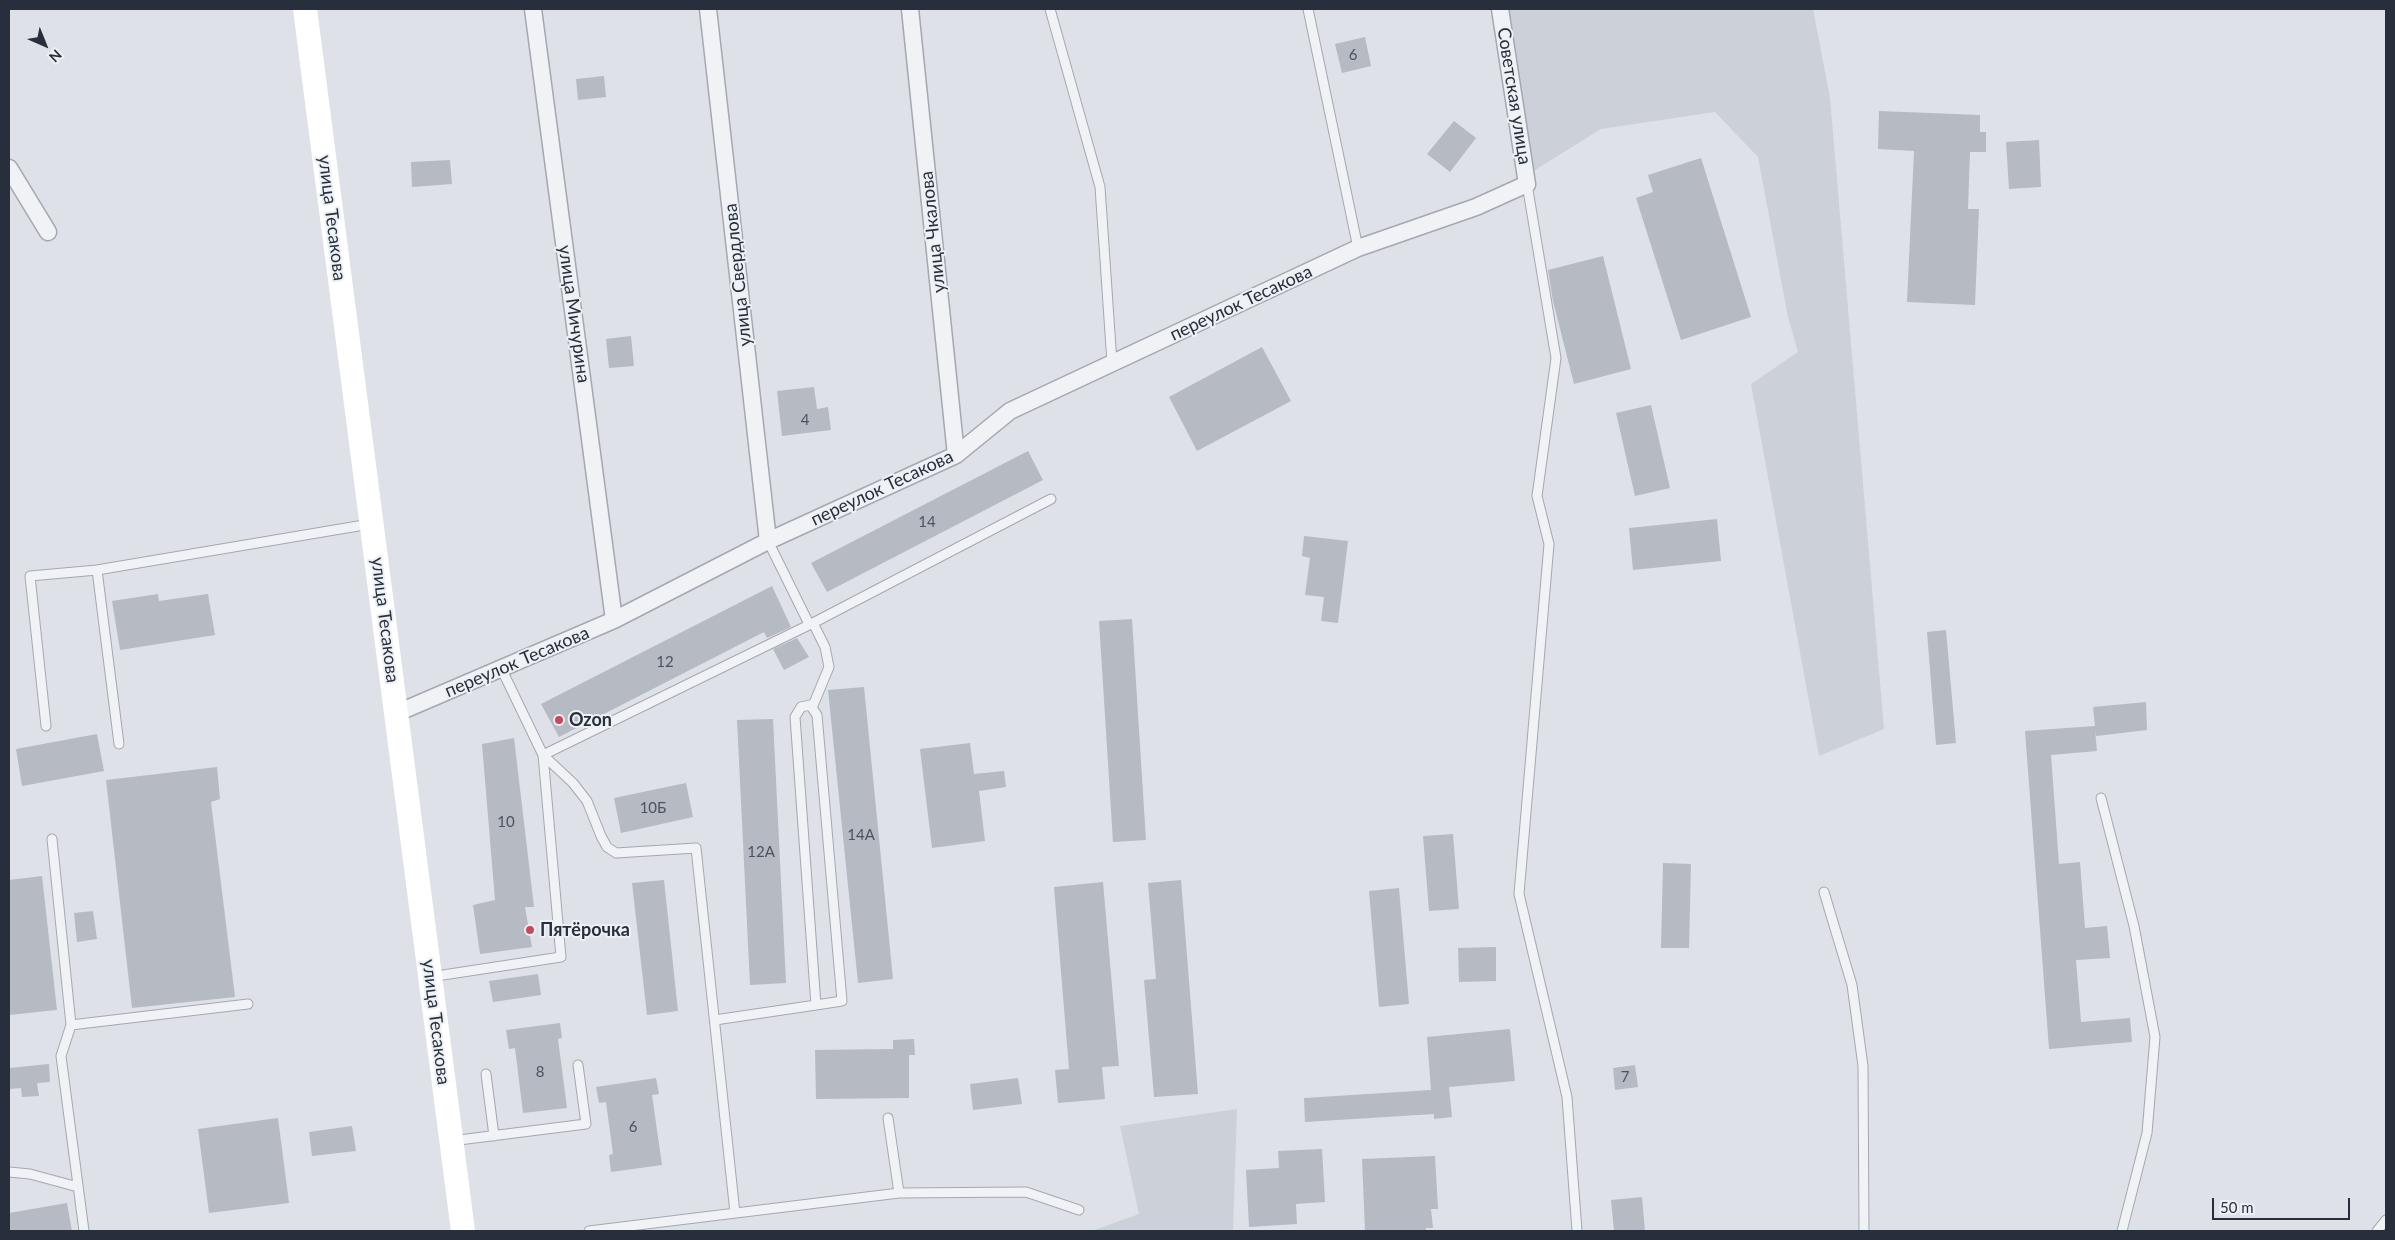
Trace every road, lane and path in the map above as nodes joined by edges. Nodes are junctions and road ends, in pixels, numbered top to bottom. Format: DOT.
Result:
graph roads {
  1 [pos="305,9"];
  2 [pos="533,9"];
  3 [pos="708,9"];
  4 [pos="910,9"];
  5 [pos="1050,9"];
  6 [pos="1308,9"];
  7 [pos="1500,9"];
  8 [pos="9,168"];
  9 [pos="1527,184"];
  10 [pos="48,232"];
  11 [pos="1358,248"];
  12 [pos="1112,363"];
  13 [pos="956,455"];
  14 [pos="1051,499"];
  15 [pos="372,524"];
  16 [pos="768,541"];
  17 [pos="97,570"];
  18 [pos="614,620"];
  19 [pos="811,624"];
  20 [pos="501,668"];
  21 [pos="812,708"];
  22 [pos="397,713"];
  23 [pos="46,726"];
  24 [pos="119,744"];
  25 [pos="543,755"];
  26 [pos="2101,798"];
  27 [pos="52,839"];
  28 [pos="1824,892"];
  29 [pos="430,977"];
  30 [pos="248,1004"];
  31 [pos="816,1005"];
  32 [pos="715,1020"];
  33 [pos="71,1025"];
  34 [pos="578,1065"];
  35 [pos="486,1074"];
  36 [pos="888,1118"];
  37 [pos="494,1136"];
  38 [pos="451,1141"];
  39 [pos="9,1172"];
  40 [pos="78,1187"];
  41 [pos="899,1193"];
  42 [pos="1079,1210"];
  43 [pos="735,1213"];
  44 [pos="2386,1220"];
  45 [pos="84,1231"];
  46 [pos="463,1231"];
  47 [pos="589,1231"];
  48 [pos="1577,1231"];
  49 [pos="1864,1231"];
  50 [pos="2122,1231"];
  51 [pos="2377,1231"];
  1 -- 15 [label="main road, улица Тесакова"];
  2 -- 18 [label="street, улица Мичурина"];
  3 -- 16 [label="street, улица Свердлова"];
  4 -- 13 [label="street, улица Чкалова"];
  5 -- 12 [label="lane"];
  6 -- 11 [label="lane"];
  7 -- 9 [label="street, Советская улица"];
  8 -- 10 [label="street"];
  9 -- 11 [label="street, переулок Тесакова"];
  9 -- 48 [label="lane"];
  11 -- 12 [label="street, переулок Тесакова"];
  12 -- 13 [label="street, переулок Тесакова"];
  13 -- 16 [label="street, переулок Тесакова"];
  14 -- 19 [label="lane"];
  15 -- 17 [label="lane"];
  15 -- 22 [label="main road, улица Тесакова"];
  16 -- 18 [label="street, переулок Тесакова"];
  16 -- 19 [label="lane"];
  17 -- 23 [label="lane"];
  17 -- 24 [label="lane"];
  18 -- 20 [label="street, переулок Тесакова"];
  19 -- 21 [label="lane"];
  19 -- 25 [label="lane"];
  20 -- 22 [label="street, переулок Тесакова"];
  20 -- 25 [label="lane"];
  21 -- 31 [label="lane"];
  21 -- 31 [label="lane"];
  22 -- 29 [label="main road, улица Тесакова"];
  25 -- 29 [label="lane"];
  25 -- 32 [label="lane"];
  26 -- 50 [label="lane"];
  27 -- 33 [label="lane"];
  28 -- 49 [label="lane"];
  29 -- 38 [label="main road, улица Тесакова"];
  30 -- 33 [label="lane"];
  31 -- 32 [label="lane"];
  32 -- 43 [label="lane"];
  33 -- 40 [label="lane"];
  34 -- 37 [label="lane"];
  35 -- 37 [label="lane"];
  36 -- 41 [label="lane"];
  37 -- 38 [label="lane"];
  38 -- 46 [label="main road, улица Тесакова"];
  39 -- 40 [label="lane"];
  40 -- 45 [label="lane"];
  41 -- 42 [label="lane"];
  41 -- 43 [label="lane"];
  43 -- 47 [label="lane"];
  44 -- 51 [label="lane"];
}
